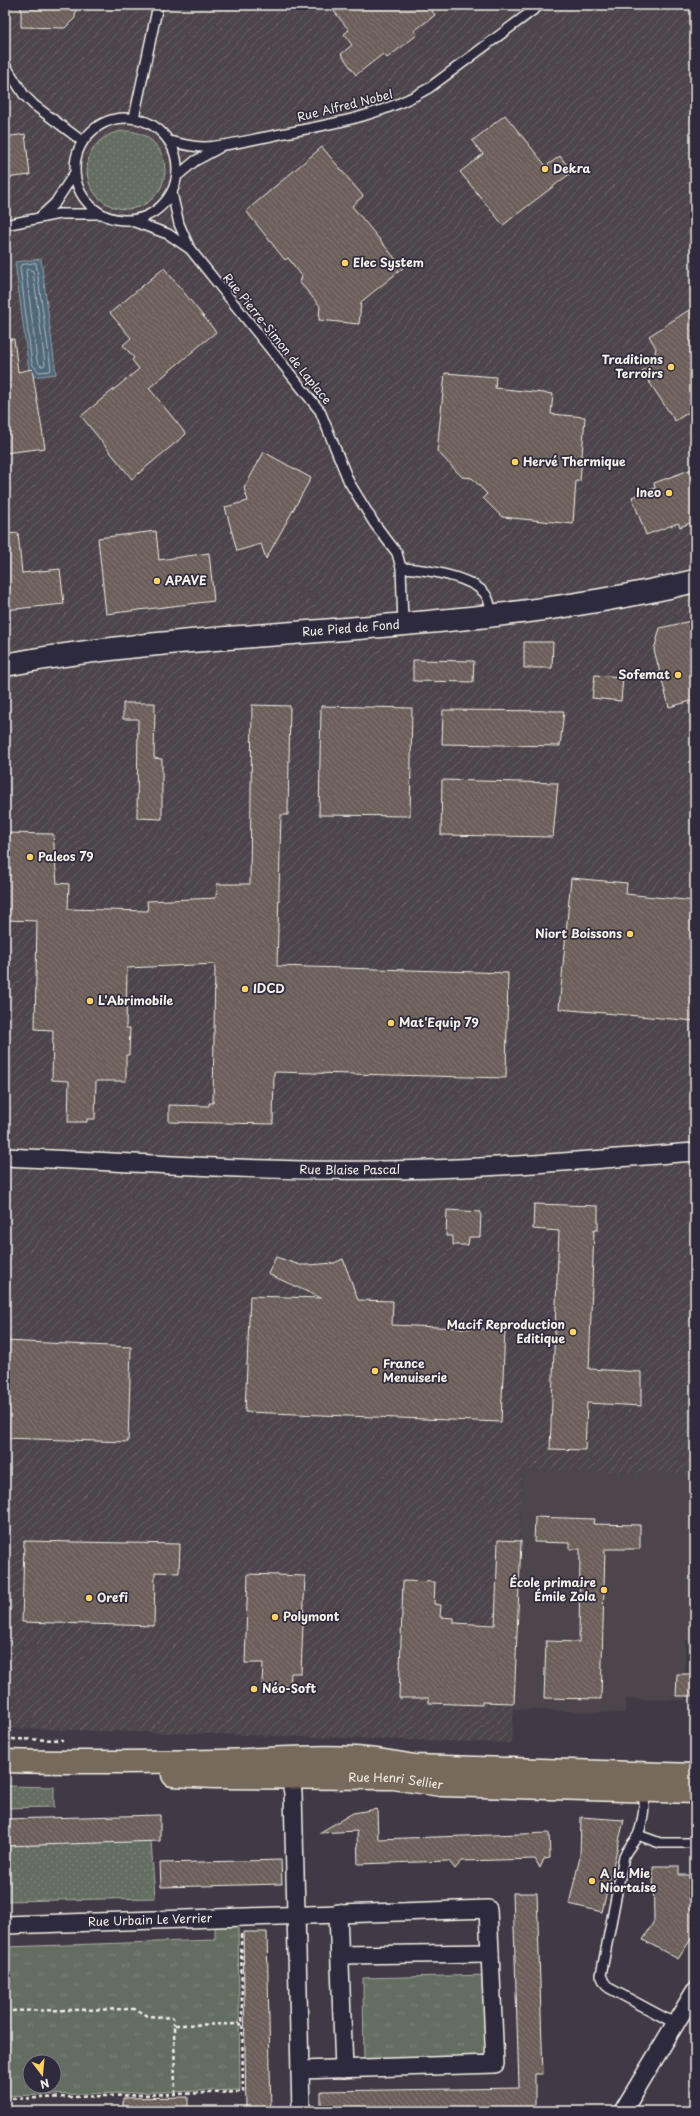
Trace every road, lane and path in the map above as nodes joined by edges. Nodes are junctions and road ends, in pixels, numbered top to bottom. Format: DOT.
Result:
graph roads {
  1 [pos="158,5"];
  2 [pos="540,5"];
  3 [pos="5,65"];
  4 [pos="134,118"];
  5 [pos="82,141"];
  6 [pos="169,141"];
  7 [pos="222,146"];
  8 [pos="74,174"];
  9 [pos="177,176"];
  10 [pos="172,193"];
  11 [pos="99,214"];
  12 [pos="40,217"];
  13 [pos="131,221"];
  14 [pos="5,224"];
  15 [pos="190,249"];
  16 [pos="401,568"];
  17 [pos="695,581"];
  18 [pos="492,616"];
  19 [pos="403,623"];
  20 [pos="5,665"];
  21 [pos="695,1152"];
  22 [pos="5,1157"];
  23 [pos="5,1761"];
  24 [pos="97,1764"];
  25 [pos="695,1775"];
  26 [pos="290,1777"];
  27 [pos="645,1782"];
  28 [pos="695,1792"];
  29 [pos="638,1835"];
  30 [pos="695,1842"];
  31 [pos="338,1913"];
  32 [pos="296,1915"];
  33 [pos="240,1916"];
  34 [pos="5,1925"];
  35 [pos="490,1952"];
  36 [pos="340,1955"];
  37 [pos="695,1991"];
  38 [pos="5,2011"];
  39 [pos="242,2024"];
  40 [pos="676,2024"];
  41 [pos="174,2025"];
  42 [pos="344,2069"];
  43 [pos="300,2070"];
  44 [pos="175,2094"];
  45 [pos="5,2099"];
  46 [pos="301,2111"];
  47 [pos="623,2111"];
  1 -- 4 [label="lane"];
  2 -- 7 [label="lane, Rue Alfred Nobel"];
  3 -- 5 [label="lane"];
  4 -- 5 [label="lane"];
  4 -- 6 [label="lane"];
  5 -- 8 [label="lane"];
  6 -- 7 [label="lane, Rue Alfred Nobel"];
  6 -- 9 [label="lane"];
  7 -- 9 [label="lane, Rue Alfred Nobel"];
  8 -- 11 [label="lane"];
  8 -- 12 [label="lane"];
  9 -- 10 [label="lane"];
  10 -- 13 [label="lane"];
  10 -- 15 [label="lane, Rue Pierre-Simon de Laplace"];
  11 -- 12 [label="lane"];
  11 -- 13 [label="lane"];
  12 -- 14 [label="lane"];
  13 -- 15 [label="lane, Rue Pierre-Simon de Laplace"];
  15 -- 16 [label="lane, Rue Pierre-Simon de Laplace"];
  16 -- 18 [label="lane"];
  16 -- 19 [label="lane, Rue Pierre-Simon de Laplace"];
  17 -- 18 [label="main road, Rue Pied de Fond"];
  18 -- 19 [label="main road, Rue Pied de Fond"];
  19 -- 20 [label="main road, Rue Pied de Fond"];
  21 -- 22 [label="street, Rue Blaise Pascal"];
  23 -- 24 [label="main road, Rue Henri Sellier"];
  24 -- 26 [label="main road, Rue Henri Sellier"];
  24 -- 27 [label="main road, Rue Henri Sellier"];
  25 -- 27 [label="main road, Rue Henri Sellier"];
  26 -- 27 [label="main road, Rue Henri Sellier"];
  26 -- 32 [label="street"];
  27 -- 28 [label="main road, Rue Henri Sellier"];
  27 -- 29 [label="lane"];
  29 -- 30 [label="lane"];
  29 -- 40 [label="lane"];
  31 -- 32 [label="street, Rue Urbain Le Verrier"];
  31 -- 35 [label="street, Rue Urbain Le Verrier"];
  31 -- 36 [label="street"];
  32 -- 33 [label="street, Rue Urbain Le Verrier"];
  32 -- 43 [label="street"];
  33 -- 34 [label="street, Rue Urbain Le Verrier"];
  33 -- 39 [label="path"];
  35 -- 36 [label="street"];
  35 -- 42 [label="street"];
  36 -- 42 [label="street"];
  37 -- 40 [label="street"];
  38 -- 41 [label="path"];
  39 -- 41 [label="path"];
  39 -- 44 [label="path"];
  40 -- 47 [label="street"];
  41 -- 44 [label="path"];
  42 -- 43 [label="street"];
  43 -- 46 [label="street"];
  44 -- 45 [label="path"];
}
